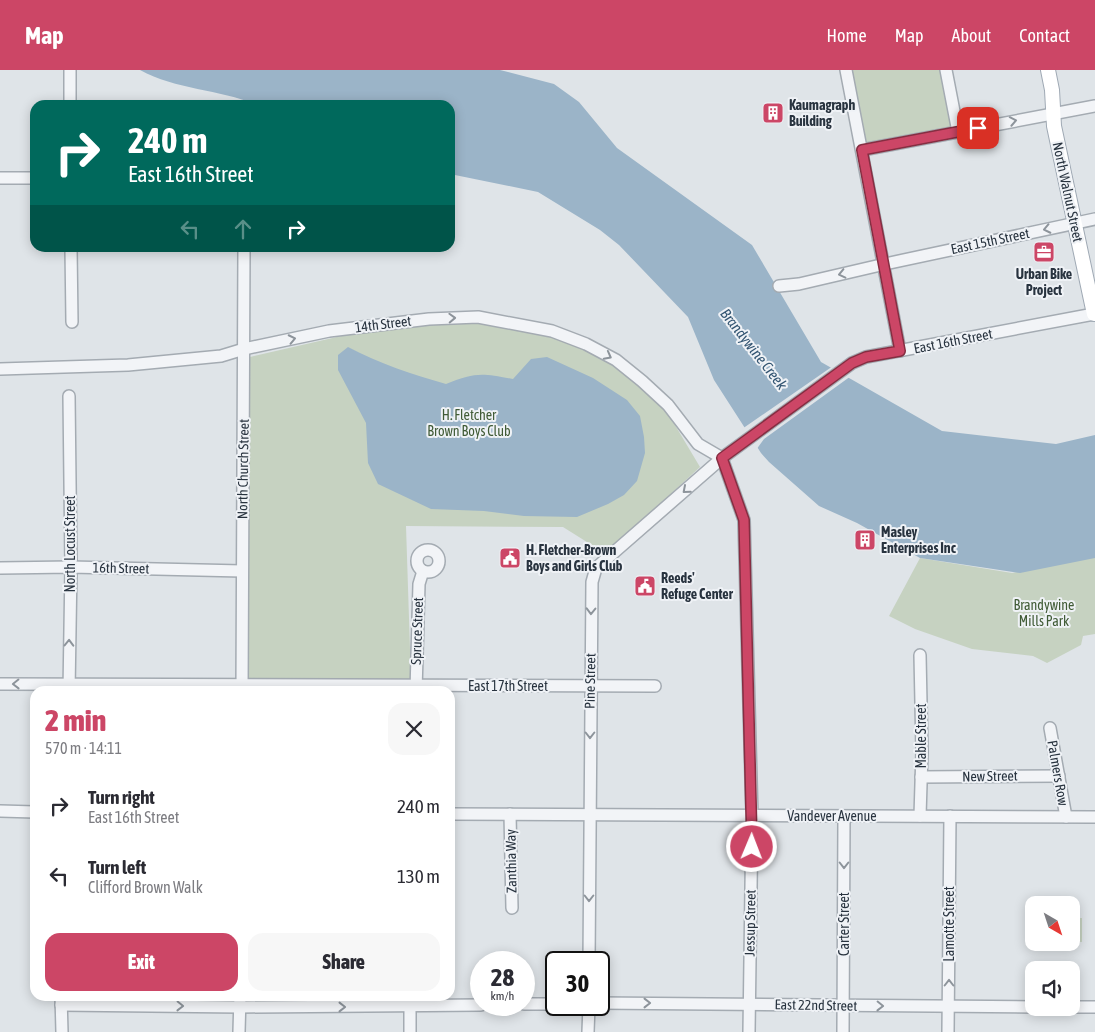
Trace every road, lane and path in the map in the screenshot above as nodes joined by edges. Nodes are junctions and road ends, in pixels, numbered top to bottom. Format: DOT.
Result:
graph roads {
  1 [pos="70,70"];
  2 [pos="846,70"];
  3 [pos="946,70"];
  4 [pos="1048,70"];
  5 [pos="70,100"];
  6 [pos="1095,106"];
  7 [pos="1053,114"];
  8 [pos="958,132"];
  9 [pos="862,150"];
  10 [pos="0,178"];
  11 [pos="30,178"];
  12 [pos="1095,219"];
  13 [pos="1074,223"];
  14 [pos="71,252"];
  15 [pos="244,252"];
  16 [pos="885,264"];
  17 [pos="779,286"];
  18 [pos="1094,314"];
  19 [pos="72,322"];
  20 [pos="244,349"];
  21 [pos="900,351"];
  22 [pos="0,369"];
  23 [pos="70,396"];
  24 [pos="722,458"];
  25 [pos="0,568"];
  26 [pos="71,568"];
  27 [pos="242,571"];
  28 [pos="423,571"];
  29 [pos="920,655"];
  30 [pos="0,684"];
  31 [pos="46,686"];
  32 [pos="69,686"];
  33 [pos="242,686"];
  34 [pos="416,686"];
  35 [pos="590,686"];
  36 [pos="655,686"];
  37 [pos="455,688"];
  38 [pos="1050,728"];
  39 [pos="1059,776"];
  40 [pos="921,777"];
  41 [pos="0,812"];
  42 [pos="30,812"];
  43 [pos="455,814"];
  44 [pos="510,814"];
  45 [pos="590,814"];
  46 [pos="752,816"];
  47 [pos="844,816"];
  48 [pos="920,816"];
  49 [pos="950,816"];
  50 [pos="1066,817"];
  51 [pos="1095,817"];
  52 [pos="512,908"];
  53 [pos="589,951"];
  54 [pos="61,1001"];
  55 [pos="410,1001"];
  56 [pos="240,1002"];
  57 [pos="610,1003"];
  58 [pos="749,1003"];
  59 [pos="470,1004"];
  60 [pos="844,1005"];
  61 [pos="949,1007"];
  62 [pos="1025,1007"];
  63 [pos="1080,1007"];
  64 [pos="1095,1007"];
  65 [pos="588,1016"];
  66 [pos="62,1032"];
  67 [pos="239,1032"];
  68 [pos="410,1032"];
  69 [pos="588,1032"];
  70 [pos="749,1032"];
  71 [pos="843,1032"];
  72 [pos="948,1032"];
  1 -- 5 [label="street"];
  2 -- 9 [label="street"];
  3 -- 8 [label="street"];
  4 -- 7 [label="main road, North Walnut Street"];
  6 -- 7 [label="street"];
  8 -- 7 [label="street, one-way"];
  7 -- 13 [label="main road, North Walnut Street"];
  8 -- 9 [label="street"];
  9 -- 16 [label="street"];
  10 -- 11 [label="street"];
  12 -- 13 [label="street, East 15th Street"];
  13 -- 16 [label="street, East 15th Street, one-way"];
  13 -- 18 [label="main road, North Walnut Street"];
  14 -- 19 [label="street"];
  15 -- 20 [label="street, North Church Street"];
  16 -- 17 [label="street, East 15th Street, one-way"];
  16 -- 21 [label="street"];
  18 -- 21 [label="street, East 16th Street"];
  20 -- 22 [label="street, 14th Street"];
  20 -- 24 [label="street, 14th Street, one-way"];
  20 -- 27 [label="street, North Church Street"];
  21 -- 24 [label="street, East 16th Street"];
  23 -- 26 [label="street, North Locust Street"];
  24 -- 35 [label="street, Pine Street, one-way"];
  24 -- 46 [label="street, Jessup Street"];
  25 -- 26 [label="street, 16th Street"];
  26 -- 27 [label="street, 16th Street"];
  32 -- 26 [label="street, North Locust Street, one-way"];
  27 -- 33 [label="street, North Church Street"];
  28 -- 34 [label="street, Spruce Street"];
  29 -- 40 [label="street, Mable Street"];
  31 -- 30 [label="street, East 17th Street, one-way"];
  35 -- 36 [label="street, East 17th Street"];
  35 -- 37 [label="street, East 17th Street"];
  35 -- 45 [label="street, Pine Street, one-way"];
  38 -- 39 [label="street, Palmers Row"];
  39 -- 40 [label="street, New Street"];
  39 -- 50 [label="street, Palmers Row"];
  40 -- 48 [label="street, Mable Street"];
  41 -- 42 [label="street"];
  43 -- 44 [label="street, Vandever Avenue"];
  44 -- 45 [label="street, Vandever Avenue"];
  44 -- 52 [label="street, Zanthia Way"];
  45 -- 46 [label="street, Vandever Avenue"];
  45 -- 53 [label="street, Pine Street, one-way"];
  46 -- 47 [label="street, Vandever Avenue"];
  46 -- 58 [label="street, Jessup Street"];
  47 -- 48 [label="street, Vandever Avenue"];
  47 -- 60 [label="street, Carter Street, one-way"];
  48 -- 49 [label="street, Vandever Avenue"];
  49 -- 50 [label="street, Vandever Avenue"];
  61 -- 49 [label="street, Lamotte Street, one-way"];
  50 -- 51 [label="street, Vandever Avenue"];
  54 -- 56 [label="street, one-way"];
  54 -- 66 [label="street"];
  56 -- 55 [label="street, one-way"];
  55 -- 59 [label="street"];
  55 -- 68 [label="street"];
  56 -- 67 [label="street"];
  57 -- 58 [label="street, East 22nd Street, one-way"];
  58 -- 60 [label="street, East 22nd Street"];
  58 -- 70 [label="street, Jessup Street"];
  60 -- 61 [label="street, East 22nd Street, one-way"];
  60 -- 71 [label="street, Carter Street"];
  61 -- 62 [label="street, East 22nd Street"];
  61 -- 72 [label="street, Lamotte Street"];
  63 -- 64 [label="street"];
  65 -- 69 [label="street"];
}
